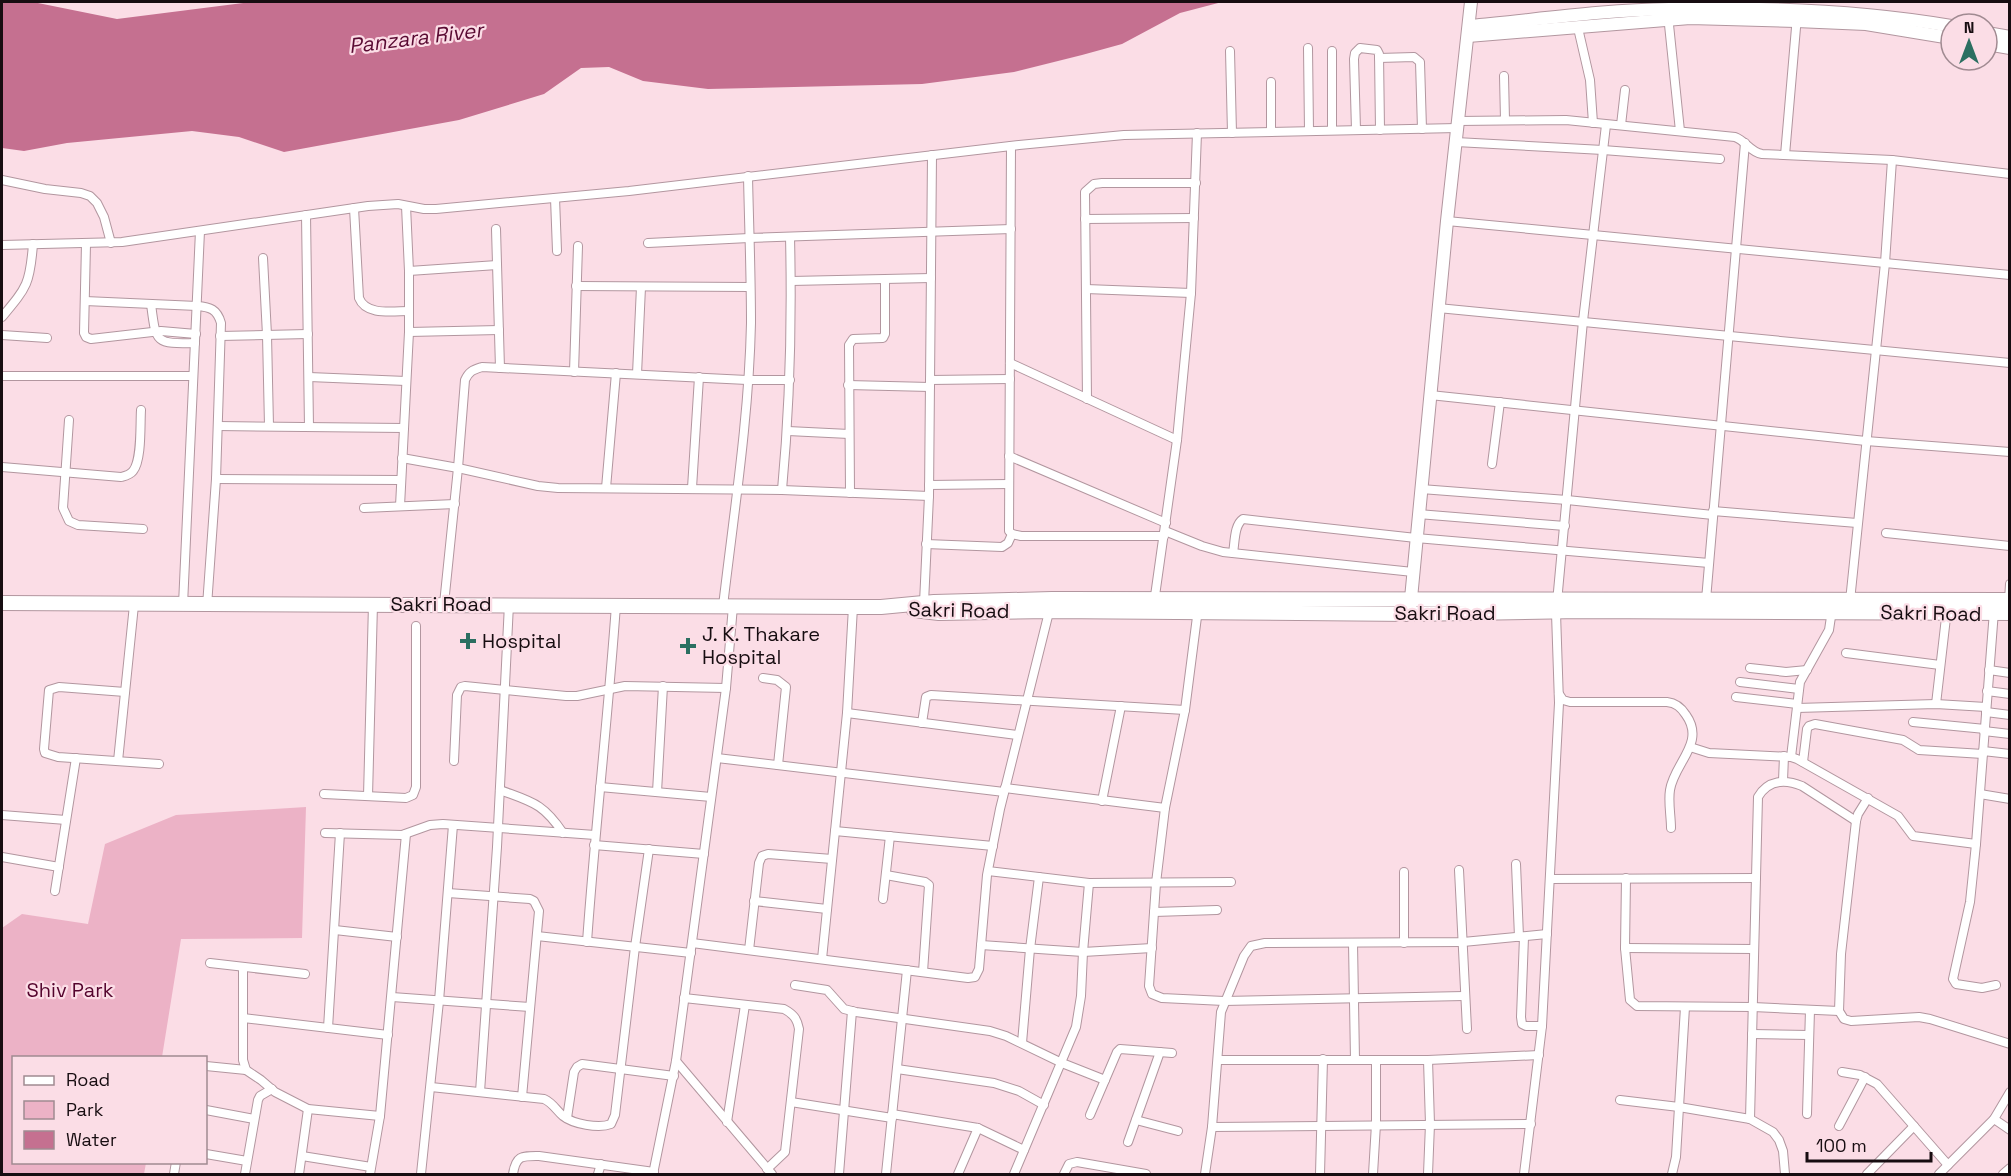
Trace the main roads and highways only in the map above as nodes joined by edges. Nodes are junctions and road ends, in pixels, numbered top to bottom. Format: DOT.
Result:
graph roads {
  1 [pos="2009,600"];
  2 [pos="2,604"];
  3 [pos="1051,605"];
  4 [pos="1199,606"];
  5 [pos="1557,606"];
  6 [pos="1832,606"];
  7 [pos="1948,606"];
  8 [pos="881,607"];
  9 [pos="1994,607"];
  10 [pos="2010,614"];
  1 -- 9 [label="main road, Sakri Road"];
  2 -- 8 [label="main road, Sakri Road"];
  3 -- 4 [label="main road, Sakri Road"];
  3 -- 8 [label="main road, Sakri Road"];
  3 -- 8 [label="main road, Sakri Road"];
  4 -- 5 [label="main road, Sakri Road"];
  4 -- 5 [label="main road, Sakri Road"];
  5 -- 6 [label="main road, Sakri Road"];
  5 -- 6 [label="main road, Sakri Road"];
  6 -- 7 [label="main road, Sakri Road"];
  6 -- 7 [label="main road, Sakri Road"];
  7 -- 9 [label="main road, Sakri Road"];
  9 -- 10 [label="main road, Sakri Road"];
}
